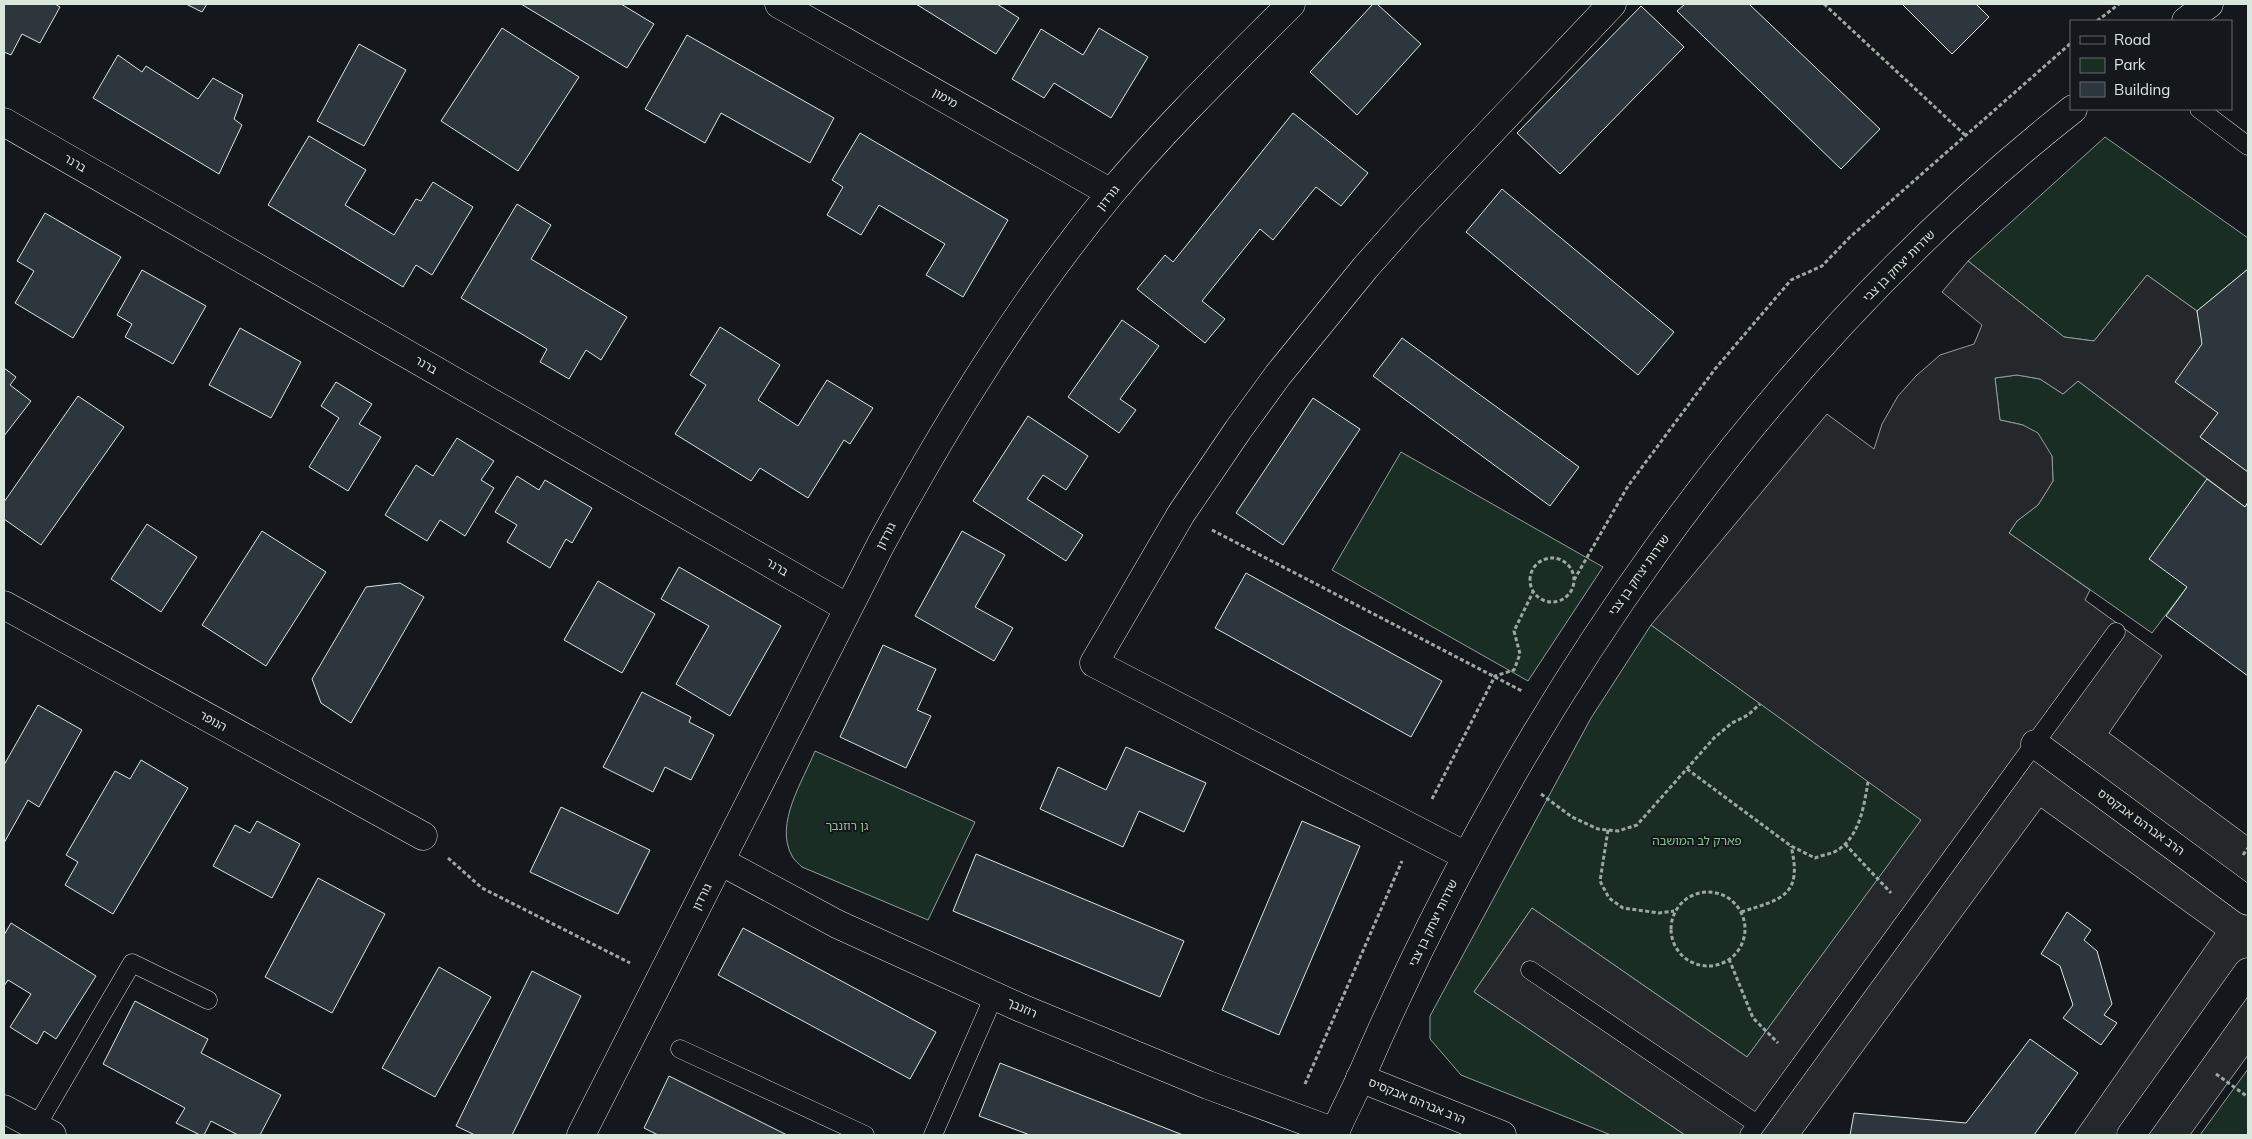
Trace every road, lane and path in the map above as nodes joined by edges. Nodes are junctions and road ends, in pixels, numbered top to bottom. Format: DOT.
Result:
graph roads {
  1 [pos="779,4"];
  2 [pos="1291,4"];
  3 [pos="1612,4"];
  4 [pos="1824,4"];
  5 [pos="2119,4"];
  6 [pos="2209,4"];
  7 [pos="2098,20"];
  8 [pos="2187,20"];
  9 [pos="2070,44"];
  10 [pos="2072,110"];
  11 [pos="2200,110"];
  12 [pos="4,122"];
  13 [pos="1965,135"];
  14 [pos="2248,146"];
  15 [pos="1112,192"];
  16 [pos="1181,514"];
  17 [pos="1574,580"];
  18 [pos="4,605"];
  19 [pos="848,608"];
  20 [pos="2116,632"];
  21 [pos="1760,704"];
  22 [pos="1552,707"];
  23 [pos="2034,744"];
  24 [pos="1687,769"];
  25 [pos="1512,774"];
  26 [pos="1868,782"];
  27 [pos="1608,830"];
  28 [pos="422,836"];
  29 [pos="1845,844"];
  30 [pos="1791,846"];
  31 [pos="1466,856"];
  32 [pos="720,861"];
  33 [pos="2248,901"];
  34 [pos="1674,911"];
  35 [pos="1741,912"];
  36 [pos="1910,914"];
  37 [pos="1729,959"];
  38 [pos="1530,970"];
  39 [pos="2248,972"];
  40 [pos="660,979"];
  41 [pos="994,996"];
  42 [pos="208,1000"];
  43 [pos="680,1049"];
  44 [pos="1800,1065"];
  45 [pos="1360,1078"];
  46 [pos="4,1109"];
  47 [pos="1753,1130"];
  48 [pos="44,1131"];
  49 [pos="1334,1134"];
  50 [pos="581,1135"];
  51 [pos="865,1135"];
  52 [pos="933,1135"];
  53 [pos="1502,1135"];
  54 [pos="2132,1135"];
  1 -- 15 [label="street, מימון"];
  2 -- 15 [label="street, גורדון"];
  3 -- 16 [label="street"];
  4 -- 13 [label="path"];
  5 -- 7 [label="path"];
  6 -- 8 [label="street"];
  9 -- 13 [label="path"];
  10 -- 22 [label="street, שדרות יצחק בן צבי"];
  11 -- 14 [label="lane"];
  12 -- 19 [label="street, ברנר"];
  13 -- 17 [label="path"];
  15 -- 19 [label="street, גורדון"];
  16 -- 22 [label="path"];
  16 -- 31 [label="street"];
  17 -- 17 [label="path"];
  18 -- 28 [label="street, הנופר"];
  19 -- 32 [label="street, גורדון"];
  20 -- 23 [label="lane"];
  21 -- 24 [label="path"];
  22 -- 25 [label="street, שדרות יצחק בן צבי"];
  23 -- 33 [label="street, הרב אברהם אבקסיס"];
  23 -- 36 [label="lane"];
  24 -- 27 [label="path"];
  24 -- 30 [label="path"];
  25 -- 27 [label="path"];
  25 -- 31 [label="street, שדרות יצחק בן צבי"];
  26 -- 29 [label="path"];
  27 -- 34 [label="path"];
  28 -- 40 [label="path"];
  29 -- 30 [label="path"];
  29 -- 36 [label="path"];
  30 -- 35 [label="path"];
  31 -- 45 [label="street, שדרות יצחק בן צבי"];
  32 -- 40 [label="street, גורדון"];
  32 -- 41 [label="street, רוזנבך"];
  34 -- 35 [label="path"];
  34 -- 37 [label="path"];
  35 -- 37 [label="path"];
  36 -- 44 [label="lane"];
  37 -- 44 [label="path"];
  38 -- 47 [label="lane"];
  39 -- 54 [label="street"];
  40 -- 50 [label="street, גורדון"];
  41 -- 49 [label="street, רוזנבך"];
  41 -- 52 [label="lane"];
  42 -- 48 [label="lane"];
  43 -- 51 [label="lane"];
  44 -- 47 [label="lane"];
  45 -- 49 [label="street, שדרות יצחק בן צבי"];
  45 -- 53 [label="street, הרב אברהם אבקסיס"];
  46 -- 48 [label="street"];
}
